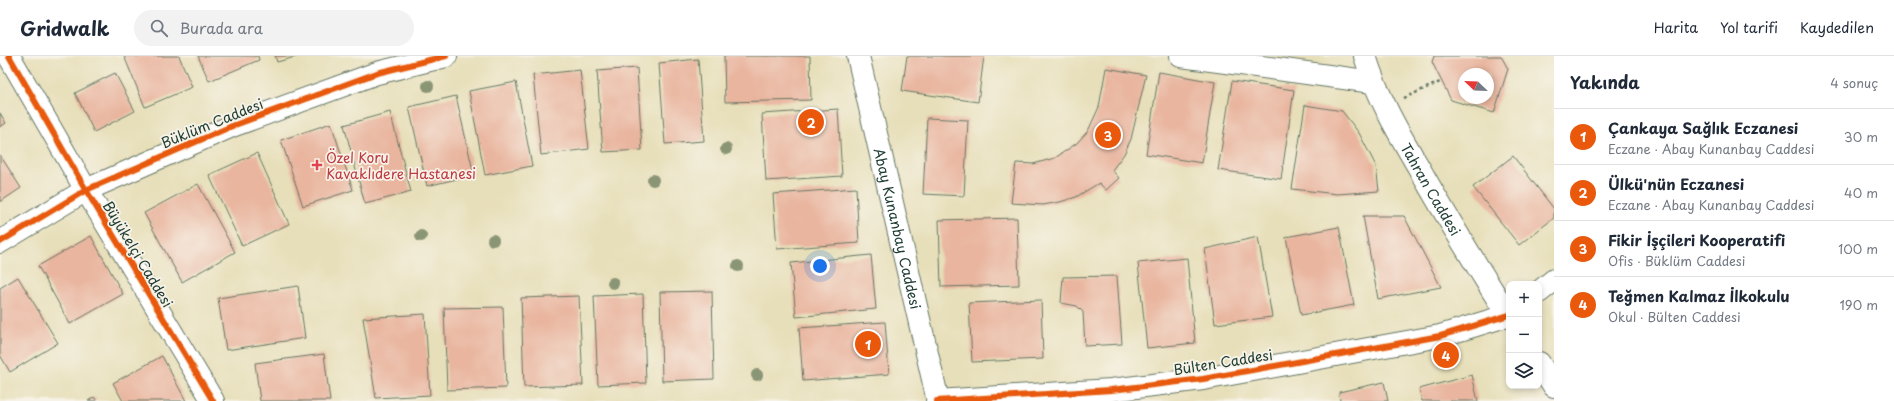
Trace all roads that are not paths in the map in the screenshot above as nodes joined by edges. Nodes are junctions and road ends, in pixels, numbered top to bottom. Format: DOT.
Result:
graph roads {
  1 [pos="9,56"];
  2 [pos="446,56"];
  3 [pos="858,56"];
  4 [pos="1181,56"];
  5 [pos="1365,56"];
  6 [pos="1373,82"];
  7 [pos="86,190"];
  8 [pos="0,242"];
  9 [pos="1554,280"];
  10 [pos="1542,290"];
  11 [pos="1506,311"];
  12 [pos="1506,317"];
  13 [pos="1542,368"];
  14 [pos="1554,386"];
  15 [pos="213,401"];
  16 [pos="938,401"];
  1 -- 7 [label="street, Büyükelçi Caddesi"];
  2 -- 7 [label="street, Büklüm Caddesi"];
  3 -- 16 [label="street, Abay Kunanbay Caddesi"];
  4 -- 6 [label="street"];
  5 -- 6 [label="street, Tahran Caddesi"];
  6 -- 11 [label="street, Tahran Caddesi"];
  7 -- 8 [label="street, Büklüm Caddesi"];
  7 -- 15 [label="street, Büyükelçi Caddesi"];
  9 -- 10 [label="street"];
  12 -- 16 [label="street, Bülten Caddesi"];
  13 -- 14 [label="street"];
}
